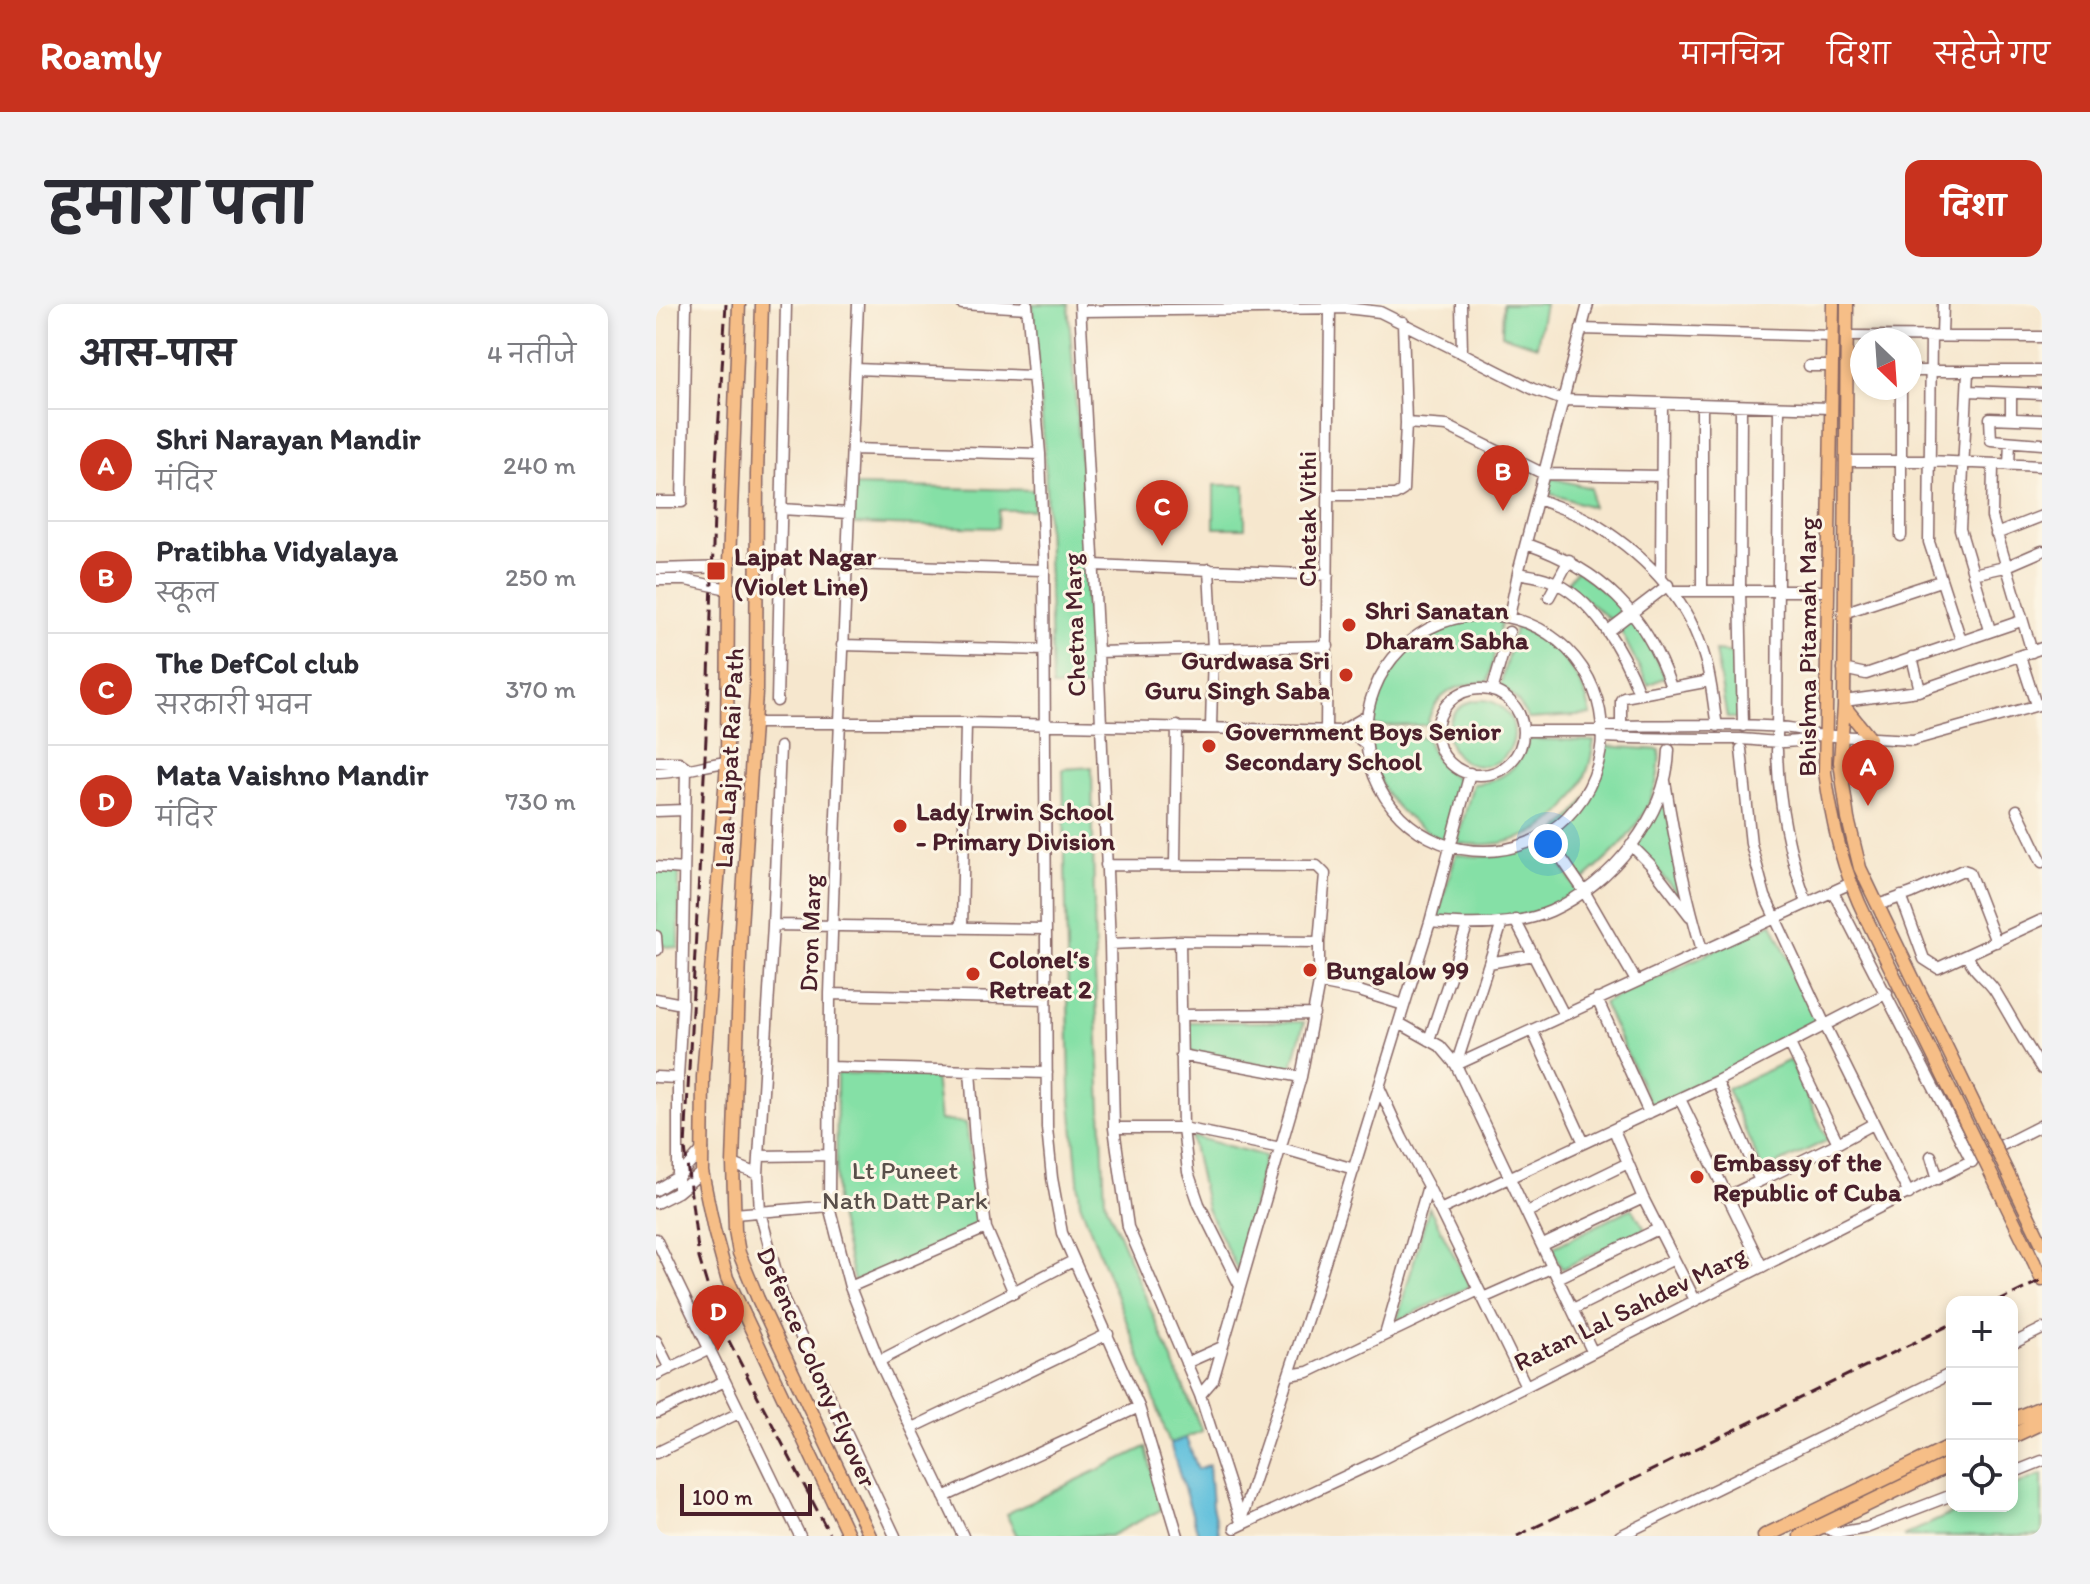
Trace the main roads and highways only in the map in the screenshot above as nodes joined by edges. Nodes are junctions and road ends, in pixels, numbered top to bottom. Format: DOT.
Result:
graph roads {
  1 [pos="739,304"];
  2 [pos="762,304"];
  3 [pos="1833,304"];
  4 [pos="1847,304"];
  5 [pos="1844,704"];
  6 [pos="1840,762"];
  7 [pos="702,1172"];
  8 [pos="734,1214"];
  9 [pos="2042,1244"];
  10 [pos="2042,1280"];
  11 [pos="2042,1408"];
  12 [pos="2018,1418"];
  13 [pos="2042,1422"];
  14 [pos="2018,1433"];
  15 [pos="1946,1449"];
  16 [pos="1946,1466"];
  17 [pos="1811,1532"];
  18 [pos="849,1536"];
  19 [pos="870,1536"];
  20 [pos="1765,1536"];
  1 -- 7 [label="main road, Lala Lajpat Rai Path"];
  2 -- 8 [label="main road, Lala Lajpat Rai Path"];
  3 -- 10 [label="main road, Bhishma Pitamah Marg, bridge"];
  4 -- 5 [label="main road, Bhishma Pitamah Marg"];
  5 -- 6 [label="main road, Bhishma Pitamah Marg"];
  5 -- 6 [label="main road"];
  6 -- 9 [label="main road, Bhishma Pitamah Marg, bridge"];
  7 -- 18 [label="main road, Defence Colony Flyover"];
  8 -- 19 [label="main road, Defence Colony Flyover"];
  11 -- 12 [label="highway"];
  13 -- 14 [label="highway"];
  15 -- 20 [label="highway"];
  16 -- 17 [label="highway"];
}
